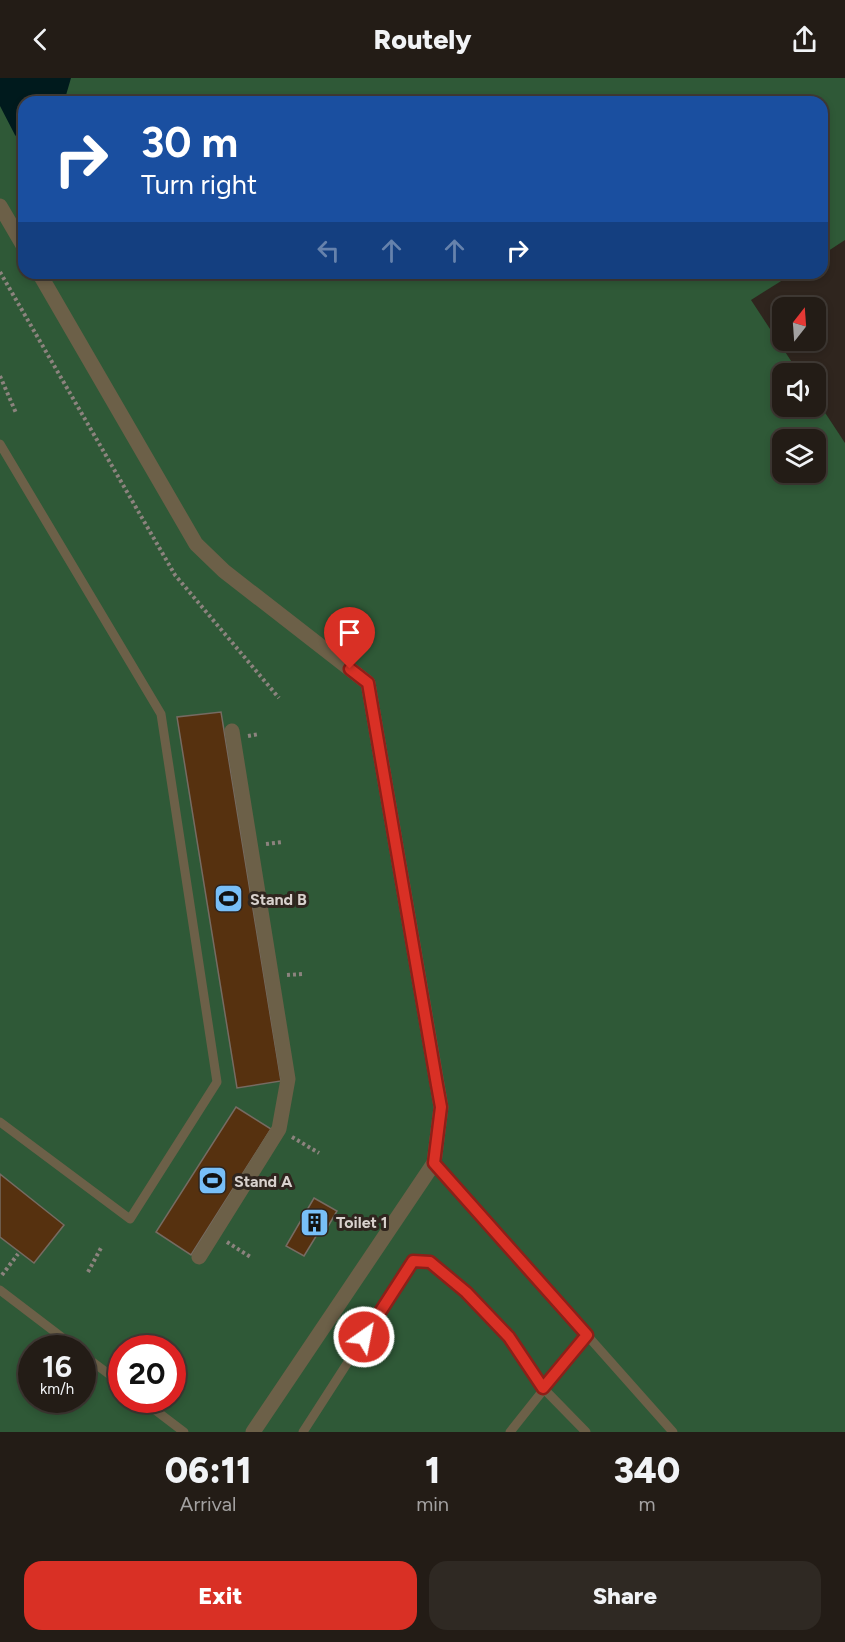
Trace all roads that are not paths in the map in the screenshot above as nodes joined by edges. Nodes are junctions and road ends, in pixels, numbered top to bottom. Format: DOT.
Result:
graph roads {
  1 [pos="0,206"];
  2 [pos="18,237"];
  3 [pos="42,279"];
  4 [pos="0,444"];
  5 [pos="232,731"];
  6 [pos="0,1122"];
  7 [pos="434,1163"];
  8 [pos="199,1257"];
  9 [pos="0,1290"];
  10 [pos="59,1335"];
  11 [pos="587,1335"];
  12 [pos="543,1388"];
  13 [pos="159,1413"];
  14 [pos="184,1432"];
  15 [pos="253,1432"];
  16 [pos="303,1432"];
  17 [pos="510,1432"];
  18 [pos="586,1432"];
  19 [pos="673,1432"];
  1 -- 2 [label="street"];
  3 -- 7 [label="street"];
  4 -- 6 [label="lane"];
  5 -- 8 [label="street"];
  7 -- 11 [label="lane"];
  7 -- 15 [label="street"];
  9 -- 10 [label="lane"];
  11 -- 12 [label="lane"];
  11 -- 19 [label="lane"];
  12 -- 16 [label="lane"];
  12 -- 17 [label="lane"];
  12 -- 18 [label="lane"];
  13 -- 14 [label="lane"];
}
